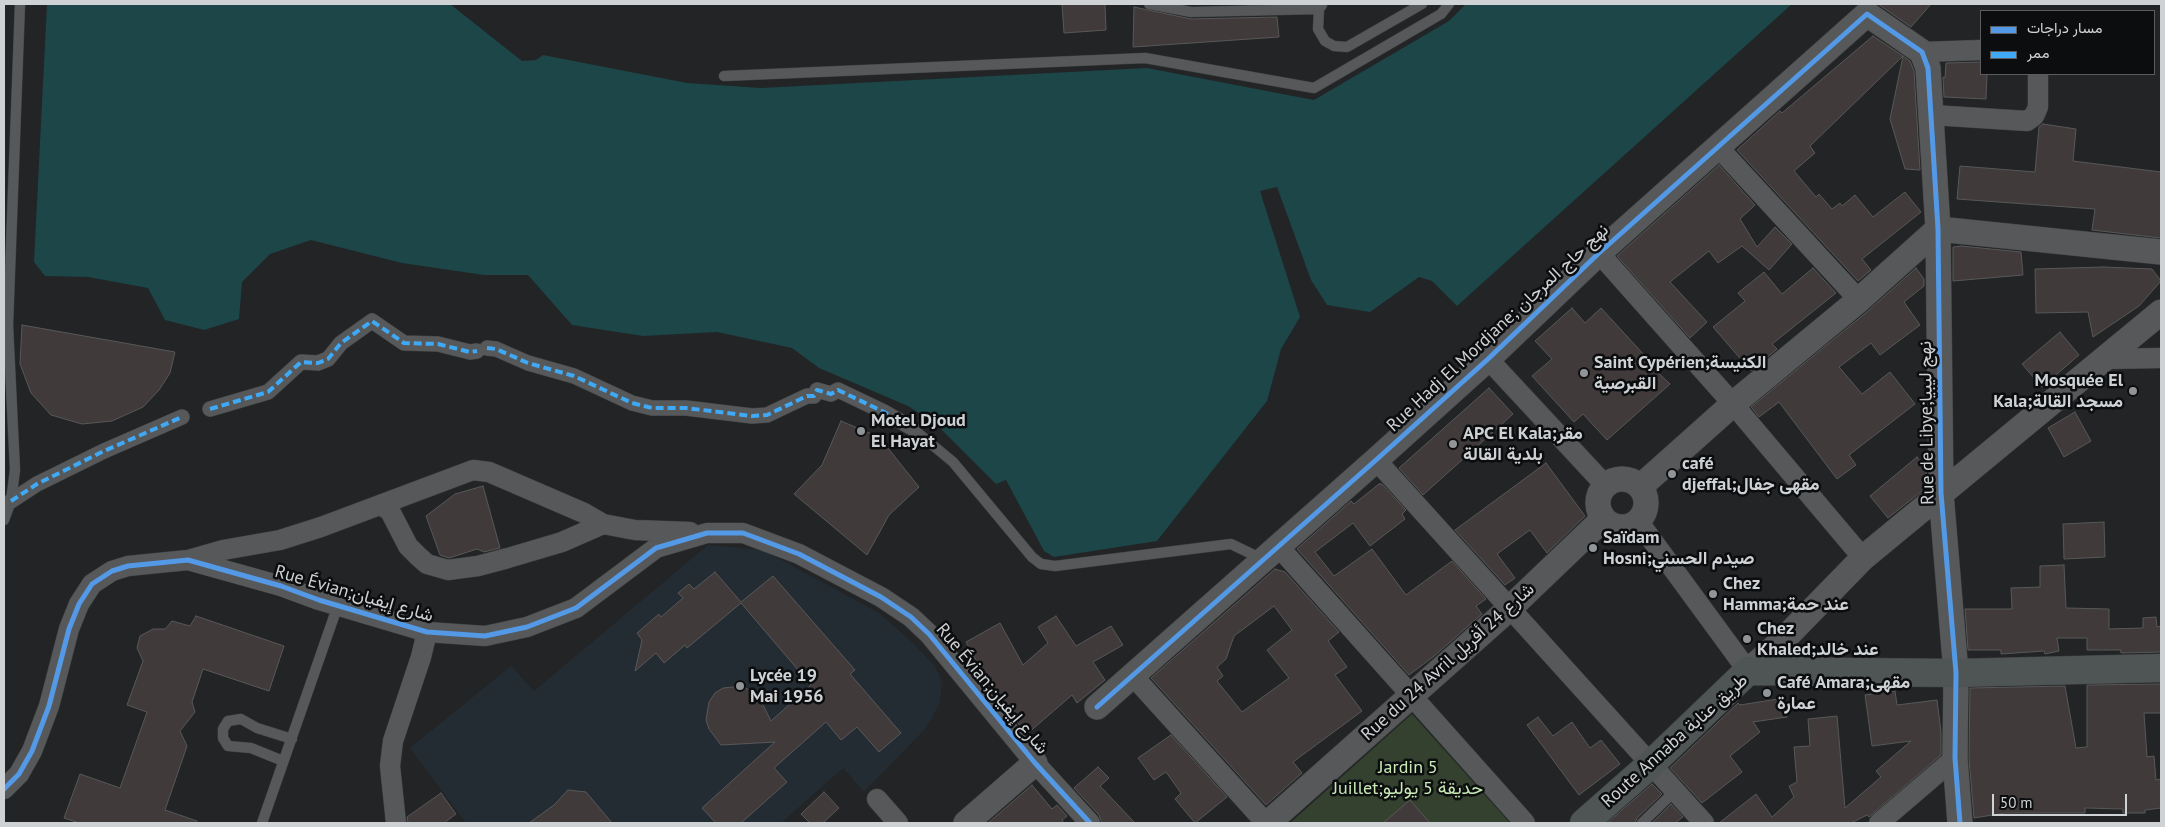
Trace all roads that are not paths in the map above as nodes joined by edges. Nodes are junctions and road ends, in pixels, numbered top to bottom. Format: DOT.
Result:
graph roads {
  1 [pos="20,4"];
  2 [pos="1149,4"];
  3 [pos="1422,4"];
  4 [pos="1449,4"];
  5 [pos="1321,7"];
  6 [pos="1862,9"];
  7 [pos="1980,50"];
  8 [pos="1922,52"];
  9 [pos="2038,75"];
  10 [pos="724,76"];
  11 [pos="1932,115"];
  12 [pos="1718,147"];
  13 [pos="1938,229"];
  14 [pos="2161,252"];
  15 [pos="1599,253"];
  16 [pos="1859,300"];
  17 [pos="2161,312"];
  18 [pos="2161,358"];
  19 [pos="1488,359"];
  20 [pos="2106,359"];
  21 [pos="1733,404"];
  22 [pos="210,409"];
  23 [pos="182,417"];
  24 [pos="912,428"];
  25 [pos="1376,460"];
  26 [pos="1605,485"];
  27 [pos="1640,487"];
  28 [pos="1941,493"];
  29 [pos="11,501"];
  30 [pos="381,505"];
  31 [pos="1604,519"];
  32 [pos="4,520"];
  33 [pos="1638,521"];
  34 [pos="603,524"];
  35 [pos="707,532"];
  36 [pos="1270,553"];
  37 [pos="1863,558"];
  38 [pos="188,560"];
  39 [pos="338,606"];
  40 [pos="1510,608"];
  41 [pos="427,632"];
  42 [pos="2161,668"];
  43 [pos="1748,671"];
  44 [pos="1956,673"];
  45 [pos="1133,676"];
  46 [pos="1412,693"];
  47 [pos="1097,707"];
  48 [pos="292,739"];
  49 [pos="1955,758"];
  50 [pos="283,761"];
  51 [pos="1034,762"];
  52 [pos="1651,764"];
  53 [pos="4,789"];
  54 [pos="1675,791"];
  55 [pos="877,799"];
  56 [pos="262,823"];
  57 [pos="396,823"];
  58 [pos="898,823"];
  59 [pos="966,823"];
  60 [pos="1090,823"];
  61 [pos="1267,823"];
  62 [pos="1526,823"];
  63 [pos="1584,823"];
  64 [pos="1642,823"];
  65 [pos="1704,823"];
  66 [pos="1879,823"];
  67 [pos="1960,823"];
  1 -- 29 [label="lane"];
  2 -- 5 [label="lane"];
  3 -- 5 [label="lane"];
  4 -- 10 [label="lane"];
  6 -- 8 [label="street, Rue Hadj El Mordjane; نهج حاج المرجان"];
  6 -- 12 [label="street, Rue Hadj El Mordjane; نهج حاج المرجان"];
  7 -- 8 [label="street"];
  8 -- 11 [label="street, Rue de Libye;نهج ليبيا"];
  9 -- 11 [label="street"];
  11 -- 13 [label="street, Rue de Libye;نهج ليبيا"];
  12 -- 15 [label="street, Rue Hadj El Mordjane; نهج حاج المرجان"];
  12 -- 16 [label="street"];
  13 -- 14 [label="street"];
  13 -- 16 [label="street"];
  13 -- 28 [label="street, Rue de Libye;نهج ليبيا"];
  15 -- 19 [label="street, Rue Hadj El Mordjane; نهج حاج المرجان"];
  15 -- 21 [label="street"];
  16 -- 21 [label="street"];
  17 -- 20 [label="street"];
  18 -- 20 [label="street"];
  19 -- 25 [label="street, Rue Hadj El Mordjane; نهج حاج المرجان"];
  19 -- 26 [label="street"];
  20 -- 28 [label="street"];
  21 -- 27 [label="street"];
  21 -- 37 [label="street"];
  22 -- 24 [label="street"];
  23 -- 29 [label="street"];
  24 -- 36 [label="lane"];
  25 -- 36 [label="street, Rue Hadj El Mordjane; نهج حاج المرجان"];
  25 -- 40 [label="street"];
  26 -- 27 [label="street"];
  26 -- 31 [label="street"];
  27 -- 33 [label="street"];
  28 -- 37 [label="street"];
  28 -- 44 [label="street, Rue de Libye;نهج ليبيا"];
  29 -- 32 [label="lane"];
  30 -- 34 [label="street, Rue Évian;شارع إيفيان"];
  30 -- 34 [label="street"];
  30 -- 38 [label="street, Rue Évian;شارع إيفيان"];
  31 -- 33 [label="street"];
  31 -- 40 [label="street, Rue du 24 Avril شارع 24 أفريل"];
  33 -- 43 [label="street"];
  34 -- 35 [label="street, Rue Évian;شارع إيفيان"];
  35 -- 41 [label="street, Rue Évian;شارع إيفيان"];
  35 -- 51 [label="street, Rue Évian;شارع إيفيان"];
  36 -- 45 [label="street, Rue Hadj El Mordjane; نهج حاج المرجان"];
  36 -- 46 [label="street"];
  37 -- 43 [label="street"];
  38 -- 39 [label="street, Rue Évian;شارع إيفيان"];
  38 -- 53 [label="street, Rue Évian;شارع إيفيان"];
  39 -- 41 [label="street, Rue Évian;شارع إيفيان"];
  39 -- 48 [label="lane"];
  40 -- 46 [label="street, Rue du 24 Avril شارع 24 أفريل"];
  40 -- 52 [label="street"];
  41 -- 57 [label="street, Rue Évian;شارع إيفيان"];
  42 -- 44 [label="main road, Route Annaba طريق عنابة"];
  43 -- 44 [label="main road, Route Annaba طريق عنابة"];
  43 -- 52 [label="main road, Route Annaba طريق عنابة"];
  44 -- 49 [label="street, Rue de Libye;نهج ليبيا"];
  45 -- 47 [label="street, Rue Hadj El Mordjane; نهج حاج المرجان"];
  45 -- 61 [label="street"];
  46 -- 61 [label="street, Rue du 24 Avril شارع 24 أفريل"];
  46 -- 62 [label="street"];
  48 -- 50 [label="lane"];
  48 -- 50 [label="lane"];
  49 -- 66 [label="street"];
  49 -- 67 [label="street, Rue de Libye;نهج ليبيا"];
  50 -- 56 [label="lane"];
  51 -- 59 [label="street"];
  51 -- 60 [label="street, Rue Évian;شارع إيفيان"];
  52 -- 54 [label="street"];
  52 -- 63 [label="main road, Route Annaba طريق عنابة"];
  54 -- 64 [label="lane"];
  54 -- 65 [label="street"];
  55 -- 58 [label="street"];
}
